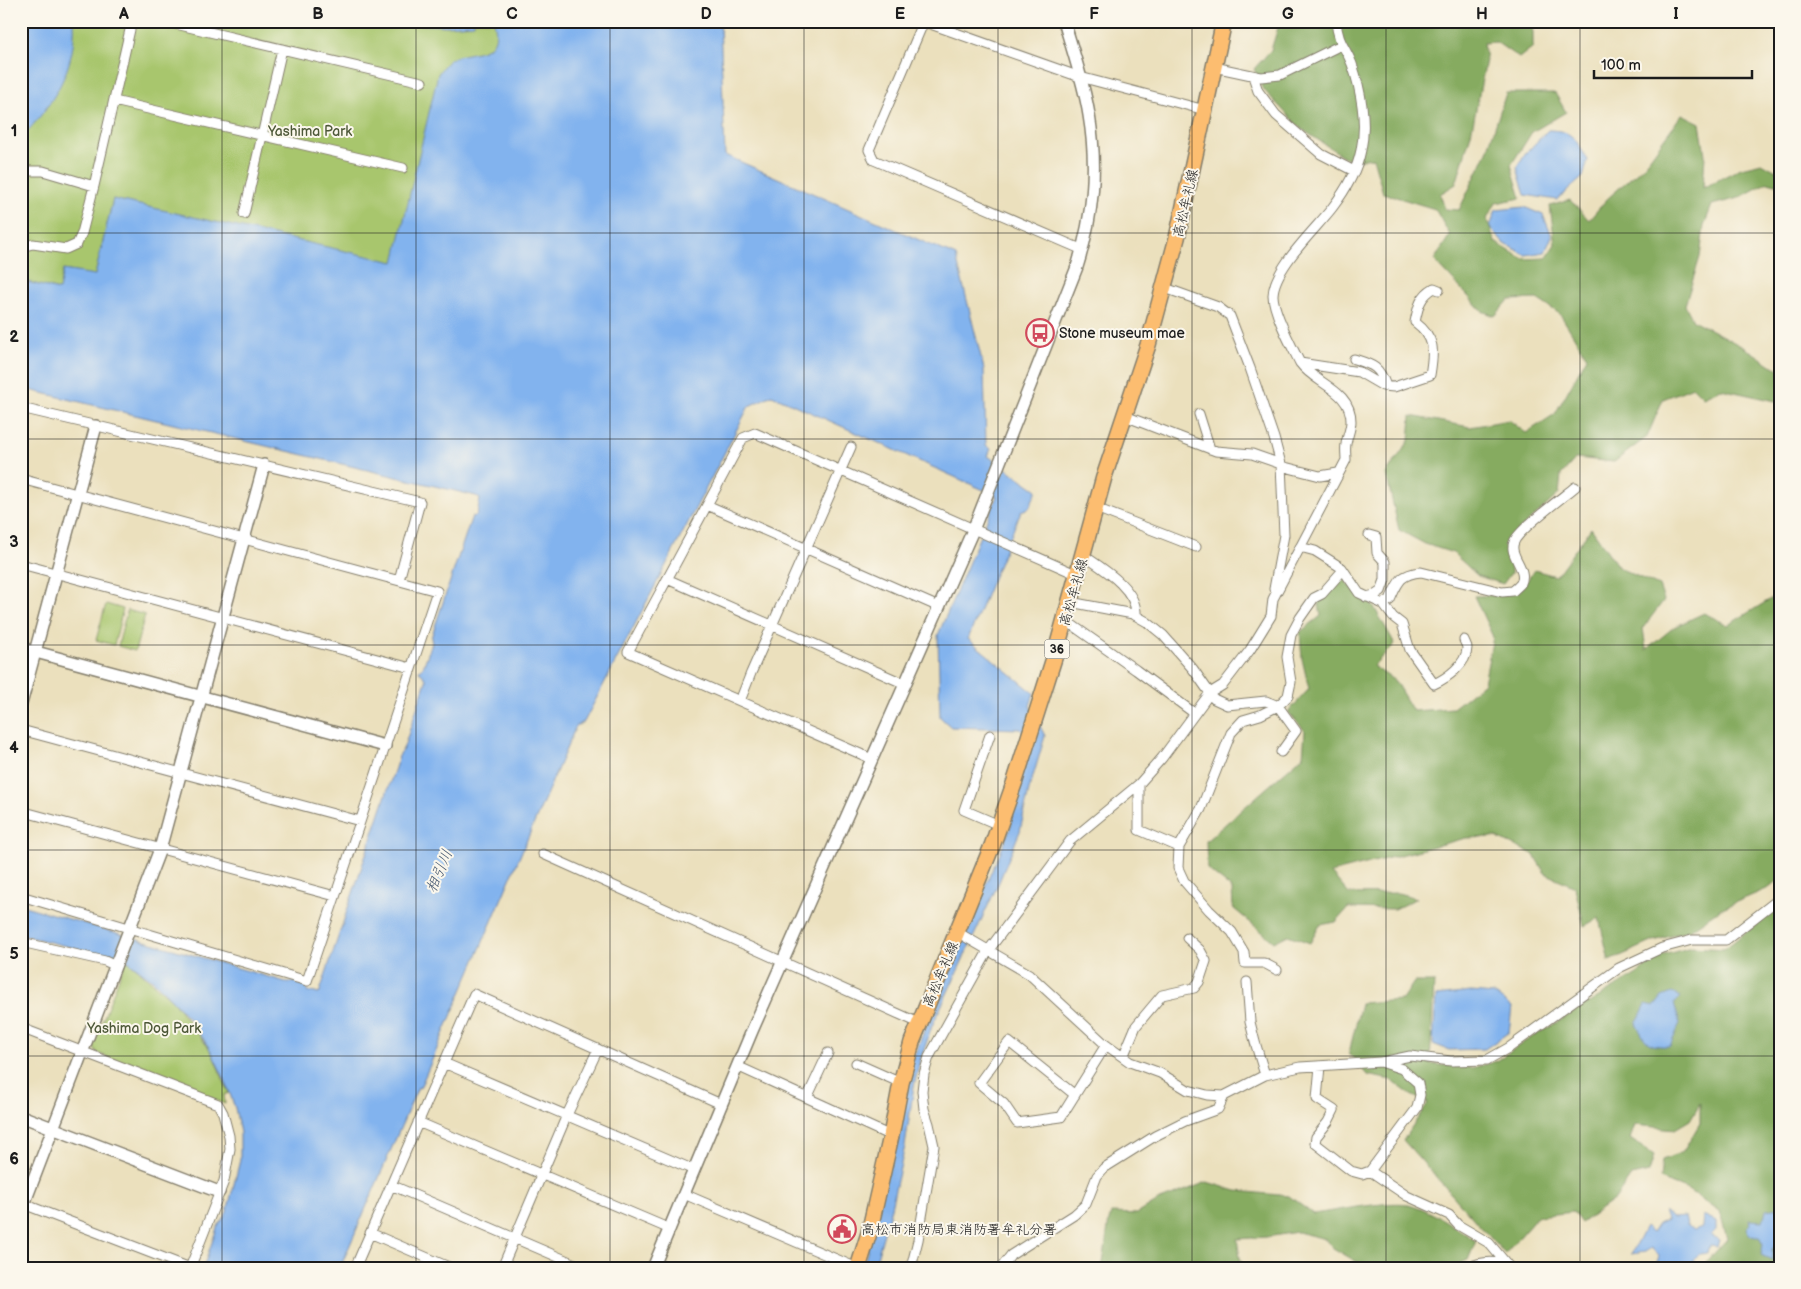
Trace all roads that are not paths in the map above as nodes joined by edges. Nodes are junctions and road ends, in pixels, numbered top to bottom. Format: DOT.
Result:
graph roads {
  1 [pos="132,21"];
  2 [pos="163,21"];
  3 [pos="923,21"];
  4 [pos="1064,21"];
  5 [pos="1224,21"];
  6 [pos="1336,21"];
  7 [pos="1341,45"];
  8 [pos="282,49"];
  9 [pos="1214,67"];
  10 [pos="1253,76"];
  11 [pos="1080,77"];
  12 [pos="422,82"];
  13 [pos="114,101"];
  14 [pos="1205,110"];
  15 [pos="262,135"];
  16 [pos="403,168"];
  17 [pos="21,171"];
  18 [pos="1354,171"];
  19 [pos="94,186"];
  20 [pos="244,214"];
  21 [pos="21,248"];
  22 [pos="1083,250"];
  23 [pos="1165,288"];
  24 [pos="1439,290"];
  25 [pos="1354,359"];
  26 [pos="1300,362"];
  27 [pos="1386,386"];
  28 [pos="21,408"];
  29 [pos="1200,414"];
  30 [pos="1125,416"];
  31 [pos="96,426"];
  32 [pos="851,447"];
  33 [pos="1210,449"];
  34 [pos="264,465"];
  35 [pos="1281,465"];
  36 [pos="840,471"];
  37 [pos="1338,474"];
  38 [pos="21,479"];
  39 [pos="1575,487"];
  40 [pos="77,494"];
  41 [pos="707,504"];
  42 [pos="1096,508"];
  43 [pos="976,531"];
  44 [pos="1369,535"];
  45 [pos="244,539"];
  46 [pos="1300,546"];
  47 [pos="1196,547"];
  48 [pos="806,548"];
  49 [pos="1083,555"];
  50 [pos="21,564"];
  51 [pos="1343,570"];
  52 [pos="56,573"];
  53 [pos="1078,575"];
  54 [pos="667,579"];
  55 [pos="399,580"];
  56 [pos="1365,597"];
  57 [pos="1273,599"];
  58 [pos="1070,602"];
  59 [pos="1383,604"];
  60 [pos="939,607"];
  61 [pos="1136,616"];
  62 [pos="223,618"];
  63 [pos="1065,620"];
  64 [pos="773,626"];
  65 [pos="1464,640"];
  66 [pos="21,648"];
  67 [pos="35,652"];
  68 [pos="411,668"];
  69 [pos="905,684"];
  70 [pos="1210,693"];
  71 [pos="202,697"];
  72 [pos="740,702"];
  73 [pos="21,704"];
  74 [pos="1278,706"];
  75 [pos="1194,713"];
  76 [pos="21,730"];
  77 [pos="990,735"];
  78 [pos="385,746"];
  79 [pos="1281,752"];
  80 [pos="872,759"];
  81 [pos="181,773"];
  82 [pos="1139,784"];
  83 [pos="21,812"];
  84 [pos="360,821"];
  85 [pos="999,825"];
  86 [pos="1179,846"];
  87 [pos="160,849"];
  88 [pos="543,854"];
  89 [pos="21,896"];
  90 [pos="336,896"];
  91 [pos="1780,898"];
  92 [pos="129,931"];
  93 [pos="957,932"];
  94 [pos="1187,938"];
  95 [pos="21,942"];
  96 [pos="988,951"];
  97 [pos="783,961"];
  98 [pos="117,963"];
  99 [pos="1277,970"];
  100 [pos="1247,982"];
  101 [pos="919,1023"];
  102 [pos="21,1028"];
  103 [pos="1106,1045"];
  104 [pos="598,1049"];
  105 [pos="83,1052"];
  106 [pos="828,1053"];
  107 [pos="1123,1057"];
  108 [pos="1381,1062"];
  109 [pos="444,1063"];
  110 [pos="856,1063"];
  111 [pos="737,1066"];
  112 [pos="1320,1066"];
  113 [pos="1265,1075"];
  114 [pos="901,1083"];
  115 [pos="1075,1095"];
  116 [pos="1224,1096"];
  117 [pos="807,1098"];
  118 [pos="722,1104"];
  119 [pos="567,1115"];
  120 [pos="21,1116"];
  121 [pos="418,1122"];
  122 [pos="53,1128"];
  123 [pos="891,1136"];
  124 [pos="694,1170"];
  125 [pos="1370,1171"];
  126 [pos="541,1174"];
  127 [pos="391,1184"];
  128 [pos="219,1192"];
  129 [pos="684,1194"];
  130 [pos="22,1206"];
  131 [pos="670,1229"];
  132 [pos="370,1233"];
  133 [pos="515,1238"];
  134 [pos="1507,1266"];
  135 [pos="190,1268"];
  136 [pos="355,1268"];
  137 [pos="451,1268"];
  138 [pos="502,1268"];
  139 [pos="584,1268"];
  140 [pos="653,1268"];
  141 [pos="857,1268"];
  142 [pos="911,1268"];
  143 [pos="1001,1268"];
  144 [pos="1468,1268"];
  1 -- 13 [label="street"];
  2 -- 8 [label="street"];
  3 -- 11 [label="street"];
  3 -- 22 [label="street"];
  4 -- 11 [label="street"];
  5 -- 9 [label="main road, 高松牟礼線 / 36"];
  6 -- 7 [label="street"];
  7 -- 10 [label="street"];
  7 -- 18 [label="street"];
  8 -- 12 [label="street"];
  8 -- 15 [label="street"];
  9 -- 10 [label="street"];
  9 -- 14 [label="main road, 高松牟礼線 / 36"];
  10 -- 18 [label="street"];
  11 -- 14 [label="street"];
  11 -- 22 [label="street"];
  13 -- 15 [label="street"];
  13 -- 19 [label="street"];
  14 -- 23 [label="main road, 高松牟礼線 / 36"];
  15 -- 16 [label="street"];
  15 -- 20 [label="street"];
  17 -- 19 [label="street"];
  18 -- 26 [label="street"];
  19 -- 21 [label="street"];
  22 -- 43 [label="street"];
  23 -- 30 [label="main road, 高松牟礼線 / 36"];
  23 -- 35 [label="street"];
  24 -- 27 [label="street"];
  25 -- 27 [label="street"];
  26 -- 27 [label="street"];
  26 -- 37 [label="street"];
  28 -- 31 [label="street"];
  29 -- 33 [label="street"];
  30 -- 33 [label="street"];
  30 -- 42 [label="main road, 高松牟礼線 / 36"];
  31 -- 34 [label="street"];
  31 -- 40 [label="street"];
  32 -- 36 [label="street"];
  33 -- 35 [label="street"];
  34 -- 45 [label="street"];
  34 -- 55 [label="street"];
  35 -- 37 [label="street"];
  35 -- 57 [label="street"];
  36 -- 41 [label="street"];
  36 -- 43 [label="street"];
  36 -- 48 [label="street"];
  37 -- 46 [label="street"];
  38 -- 40 [label="street"];
  39 -- 59 [label="street"];
  40 -- 45 [label="street"];
  40 -- 52 [label="street"];
  41 -- 48 [label="street"];
  41 -- 54 [label="street"];
  42 -- 47 [label="street"];
  42 -- 49 [label="main road, 高松牟礼線 / 36"];
  43 -- 53 [label="street"];
  43 -- 60 [label="street"];
  44 -- 56 [label="street"];
  45 -- 55 [label="street"];
  45 -- 62 [label="street"];
  46 -- 51 [label="street"];
  46 -- 57 [label="street"];
  48 -- 60 [label="street"];
  48 -- 64 [label="street"];
  49 -- 53 [label="main road, 高松牟礼線 / 36"];
  49 -- 61 [label="street"];
  50 -- 52 [label="street"];
  51 -- 56 [label="street"];
  51 -- 74 [label="street"];
  52 -- 62 [label="street"];
  52 -- 67 [label="street"];
  53 -- 58 [label="main road, 高松牟礼線 / 36"];
  54 -- 64 [label="street"];
  54 -- 72 [label="street"];
  55 -- 68 [label="street"];
  56 -- 59 [label="street"];
  57 -- 70 [label="street"];
  58 -- 61 [label="street"];
  58 -- 63 [label="main road, 高松牟礼線 / 36"];
  59 -- 65 [label="street"];
  60 -- 69 [label="street"];
  61 -- 70 [label="street"];
  62 -- 68 [label="street"];
  62 -- 71 [label="street"];
  63 -- 75 [label="street"];
  63 -- 85 [label="main road, 高松牟礼線 / 36"];
  64 -- 69 [label="street"];
  64 -- 72 [label="street"];
  66 -- 67 [label="street"];
  67 -- 71 [label="street"];
  67 -- 73 [label="street"];
  68 -- 78 [label="street"];
  69 -- 80 [label="street"];
  70 -- 74 [label="street"];
  70 -- 75 [label="street"];
  71 -- 78 [label="street"];
  71 -- 81 [label="street"];
  72 -- 80 [label="street"];
  74 -- 79 [label="street"];
  74 -- 86 [label="street"];
  75 -- 82 [label="street"];
  76 -- 81 [label="street"];
  77 -- 85 [label="street"];
  78 -- 84 [label="street"];
  80 -- 97 [label="street"];
  81 -- 84 [label="street"];
  81 -- 87 [label="street"];
  82 -- 86 [label="street"];
  82 -- 96 [label="street"];
  83 -- 87 [label="street"];
  84 -- 90 [label="street"];
  85 -- 93 [label="main road, 高松牟礼線 / 36"];
  86 -- 99 [label="street"];
  87 -- 90 [label="street"];
  87 -- 92 [label="street"];
  88 -- 97 [label="street"];
  89 -- 92 [label="street"];
  90 -- 92 [label="street"];
  91 -- 108 [label="street"];
  92 -- 98 [label="street"];
  93 -- 96 [label="street"];
  93 -- 101 [label="main road, 高松牟礼線 / 36"];
  94 -- 107 [label="street"];
  95 -- 98 [label="street"];
  96 -- 103 [label="street"];
  96 -- 142 [label="street"];
  97 -- 101 [label="street"];
  97 -- 111 [label="street"];
  98 -- 105 [label="street"];
  100 -- 113 [label="street"];
  101 -- 114 [label="main road, 高松牟礼線 / 36"];
  102 -- 105 [label="street"];
  103 -- 107 [label="street"];
  103 -- 115 [label="street"];
  104 -- 109 [label="street"];
  104 -- 118 [label="street"];
  104 -- 119 [label="street"];
  105 -- 122 [label="street"];
  105 -- 128 [label="street"];
  106 -- 117 [label="street"];
  107 -- 116 [label="street"];
  108 -- 112 [label="street"];
  108 -- 125 [label="street"];
  109 -- 119 [label="street"];
  109 -- 121 [label="street"];
  110 -- 114 [label="street"];
  111 -- 117 [label="street"];
  111 -- 118 [label="street"];
  112 -- 113 [label="street"];
  112 -- 125 [label="street"];
  113 -- 116 [label="street"];
  114 -- 123 [label="main road, 高松牟礼線 / 36"];
  115 -- 115 [label="street"];
  116 -- 143 [label="street"];
  117 -- 123 [label="street"];
  118 -- 124 [label="street"];
  119 -- 124 [label="street"];
  119 -- 126 [label="street"];
  120 -- 122 [label="street"];
  121 -- 126 [label="street"];
  121 -- 127 [label="street"];
  122 -- 128 [label="street"];
  122 -- 130 [label="street"];
  123 -- 141 [label="main road, 高松牟礼線 / 36"];
  124 -- 129 [label="street"];
  125 -- 134 [label="street"];
  126 -- 131 [label="street"];
  126 -- 133 [label="street"];
  127 -- 132 [label="street"];
  127 -- 133 [label="street"];
  128 -- 135 [label="street"];
  129 -- 131 [label="street"];
  129 -- 141 [label="street"];
  130 -- 135 [label="street"];
  131 -- 140 [label="street"];
  132 -- 136 [label="street"];
  132 -- 137 [label="street"];
  133 -- 138 [label="street"];
  133 -- 139 [label="street"];
  134 -- 144 [label="street"];
}
